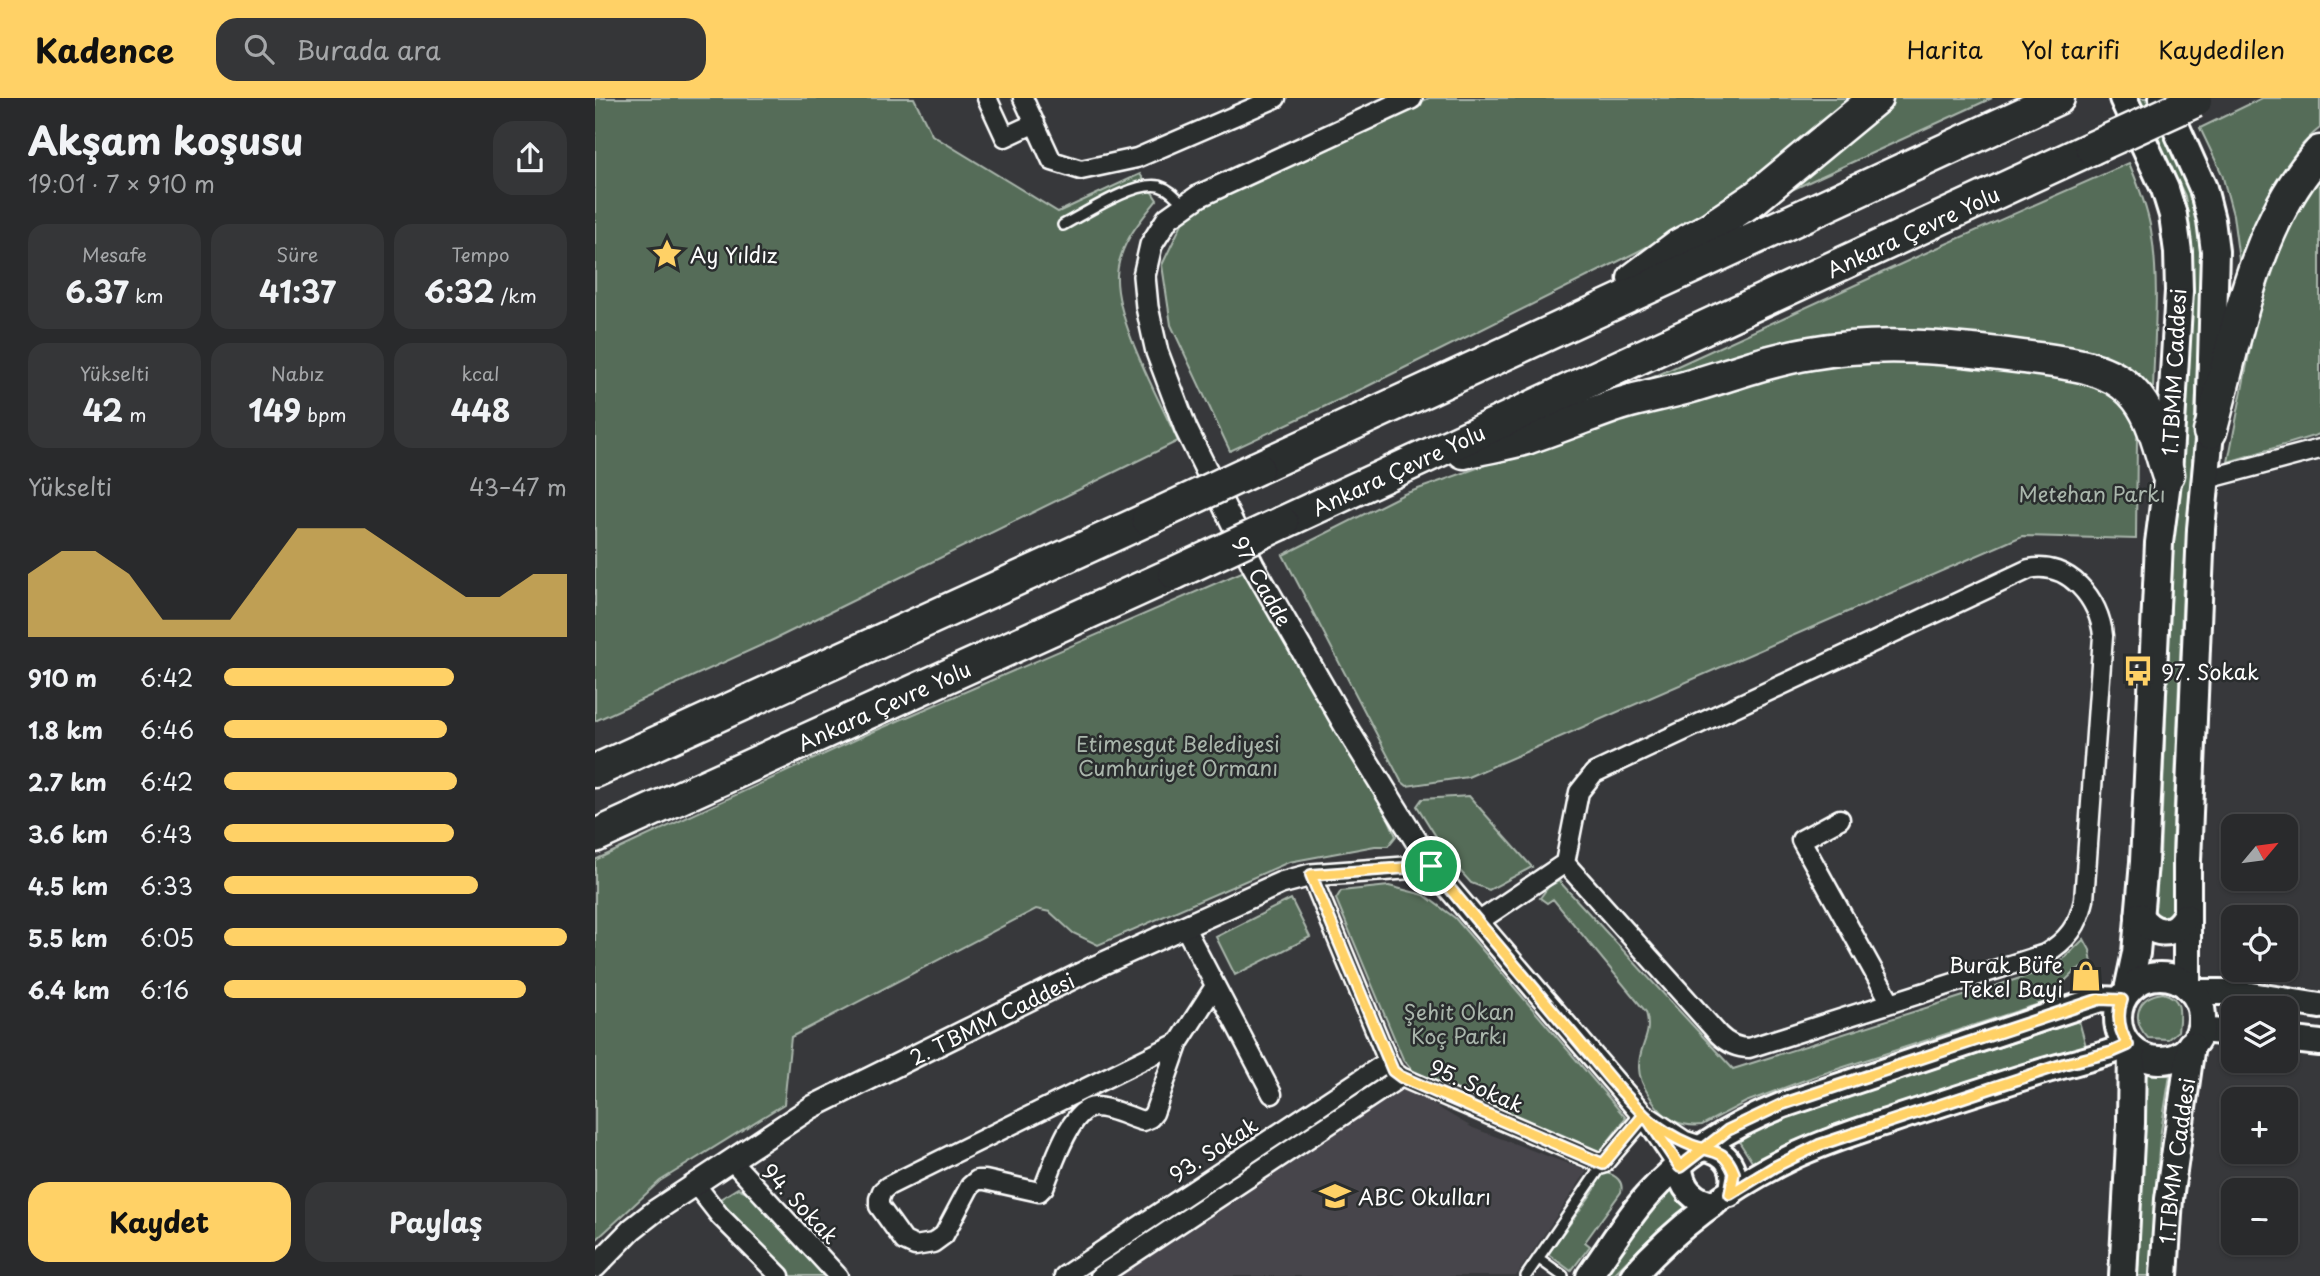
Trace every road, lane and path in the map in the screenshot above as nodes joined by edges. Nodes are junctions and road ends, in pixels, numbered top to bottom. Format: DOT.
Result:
graph roads {
  1 [pos="987,98"];
  2 [pos="1023,98"];
  3 [pos="1276,98"];
  4 [pos="1411,98"];
  5 [pos="1876,98"];
  6 [pos="2058,98"];
  7 [pos="2123,98"];
  8 [pos="2163,98"];
  9 [pos="2198,99"];
  10 [pos="1035,123"];
  11 [pos="2320,152"];
  12 [pos="1184,206"];
  13 [pos="1063,225"];
  14 [pos="1587,315"];
  15 [pos="2210,432"];
  16 [pos="2320,449"];
  17 [pos="1404,464"];
  18 [pos="2168,474"];
  19 [pos="2207,479"];
  20 [pos="595,771"];
  21 [pos="1840,819"];
  22 [pos="595,836"];
  23 [pos="1565,863"];
  24 [pos="1431,866"];
  25 [pos="1311,875"];
  26 [pos="2139,916"];
  27 [pos="2185,917"];
  28 [pos="1478,922"];
  29 [pos="1184,926"];
  30 [pos="1215,986"];
  31 [pos="2190,989"];
  32 [pos="2125,995"];
  33 [pos="1891,1003"];
  34 [pos="2320,1006"];
  35 [pos="2221,1034"];
  36 [pos="2195,1037"];
  37 [pos="2298,1040"];
  38 [pos="1179,1042"];
  39 [pos="2320,1043"];
  40 [pos="2130,1047"];
  41 [pos="1388,1061"];
  42 [pos="1401,1077"];
  43 [pos="1272,1094"];
  44 [pos="1646,1117"];
  45 [pos="1703,1148"];
  46 [pos="731,1160"];
  47 [pos="1603,1164"];
  48 [pos="1680,1167"];
  49 [pos="695,1184"];
  50 [pos="1722,1199"];
  51 [pos="1166,1207"];
  52 [pos="1178,1224"];
  53 [pos="1538,1258"];
  54 [pos="595,1267"];
  55 [pos="781,1276"];
  56 [pos="838,1276"];
  57 [pos="1064,1276"];
  58 [pos="1100,1276"];
  59 [pos="1526,1276"];
  60 [pos="1563,1276"];
  61 [pos="1589,1276"];
  62 [pos="1633,1276"];
  63 [pos="2123,1276"];
  64 [pos="2164,1276"];
  1 -- 10 [label="street"];
  2 -- 10 [label="street"];
  3 -- 10 [label="street"];
  4 -- 12 [label="street, 97. Cadde"];
  5 -- 14 [label="highway"];
  6 -- 14 [label="highway"];
  7 -- 18 [label="main road, 1.TBMM Caddesi"];
  8 -- 15 [label="main road, 1.TBMM Caddesi"];
  9 -- 17 [label="highway, Ankara Çevre Yolu, bridge"];
  11 -- 15 [label="highway"];
  12 -- 13 [label="lane"];
  12 -- 24 [label="street, 97. Cadde"];
  14 -- 20 [label="highway, bridge"];
  15 -- 19 [label="main road, 1.TBMM Caddesi"];
  16 -- 19 [label="street"];
  17 -- 18 [label="highway"];
  17 -- 22 [label="highway, Ankara Çevre Yolu, bridge"];
  18 -- 26 [label="main road, 1.TBMM Caddesi"];
  19 -- 27 [label="main road, 1.TBMM Caddesi"];
  21 -- 33 [label="street"];
  23 -- 28 [label="street"];
  23 -- 33 [label="street"];
  23 -- 33 [label="street"];
  24 -- 25 [label="street, 2. TBMM Caddesi"];
  24 -- 28 [label="street, 97. Cadde"];
  25 -- 29 [label="street, 2. TBMM Caddesi"];
  25 -- 41 [label="street, 95. Sokak"];
  26 -- 27 [label="main road"];
  26 -- 32 [label="main road, 1.TBMM Caddesi"];
  27 -- 31 [label="main road, 1.TBMM Caddesi"];
  28 -- 44 [label="street, 97. Cadde"];
  29 -- 30 [label="street"];
  29 -- 46 [label="street, 2. TBMM Caddesi"];
  30 -- 38 [label="street"];
  30 -- 43 [label="street"];
  31 -- 32 [label="main road"];
  31 -- 34 [label="main road"];
  31 -- 36 [label="main road"];
  32 -- 40 [label="main road"];
  32 -- 45 [label="main road"];
  35 -- 36 [label="main road"];
  36 -- 40 [label="main road"];
  36 -- 64 [label="main road, 1.TBMM Caddesi"];
  37 -- 39 [label="main road"];
  38 -- 38 [label="street"];
  40 -- 50 [label="main road"];
  40 -- 63 [label="main road, 1.TBMM Caddesi"];
  41 -- 42 [label="street, 95. Sokak"];
  41 -- 51 [label="street, 93. Sokak"];
  42 -- 47 [label="street, 95. Sokak"];
  42 -- 52 [label="street, 93. Sokak"];
  44 -- 45 [label="street, 97. Cadde"];
  44 -- 47 [label="street"];
  44 -- 48 [label="street, 97. Cadde"];
  45 -- 48 [label="main road"];
  45 -- 50 [label="main road"];
  46 -- 49 [label="street, 2. TBMM Caddesi"];
  46 -- 56 [label="street, 94. Sokak"];
  47 -- 53 [label="lane"];
  48 -- 50 [label="main road"];
  48 -- 61 [label="main road"];
  49 -- 54 [label="street, 2. TBMM Caddesi"];
  49 -- 55 [label="street"];
  50 -- 62 [label="main road"];
  51 -- 52 [label="street"];
  51 -- 57 [label="street, 93. Sokak"];
  52 -- 58 [label="street, 93. Sokak"];
  53 -- 59 [label="lane"];
  53 -- 60 [label="lane"];
}
